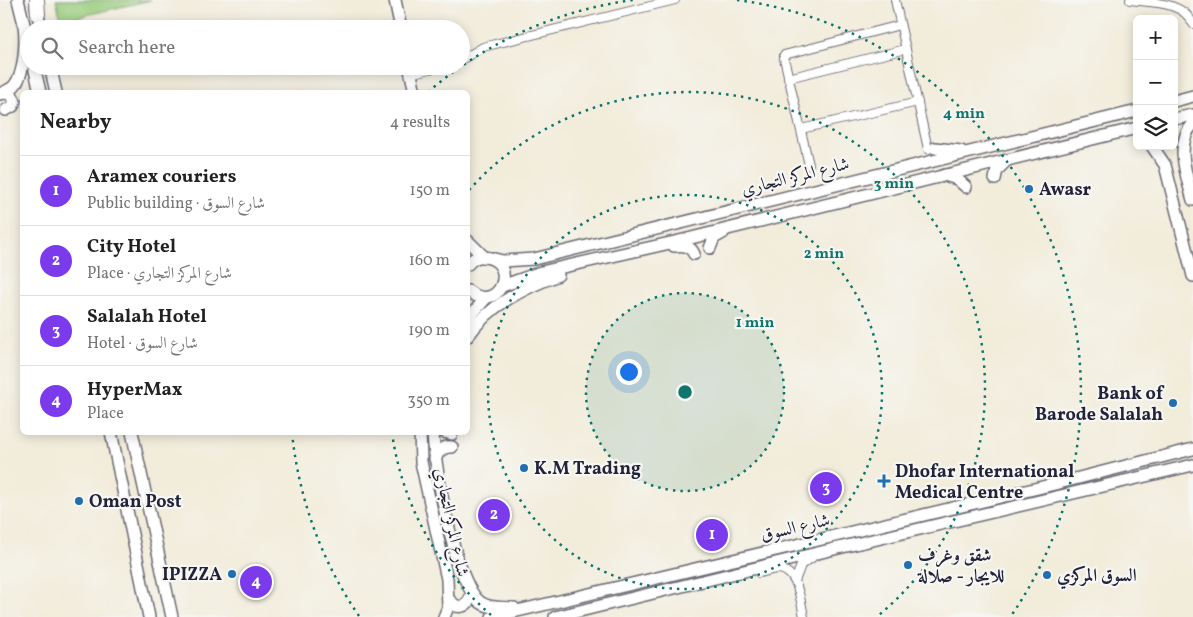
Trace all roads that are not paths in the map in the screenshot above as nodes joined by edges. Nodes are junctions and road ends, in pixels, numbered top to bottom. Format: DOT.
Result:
graph roads {
  1 [pos="18,0"];
  2 [pos="395,0"];
  3 [pos="675,0"];
  4 [pos="895,0"];
  5 [pos="1130,0"];
  6 [pos="36,4"];
  7 [pos="23,20"];
  8 [pos="39,20"];
  9 [pos="400,20"];
  10 [pos="1193,24"];
  11 [pos="900,25"];
  12 [pos="906,50"];
  13 [pos="470,55"];
  14 [pos="20,74"];
  15 [pos="36,75"];
  16 [pos="52,75"];
  17 [pos="411,75"];
  18 [pos="788,78"];
  19 [pos="40,90"];
  20 [pos="56,90"];
  21 [pos="414,90"];
  22 [pos="1,94"];
  23 [pos="1193,96"];
  24 [pos="1178,100"];
  25 [pos="918,102"];
  26 [pos="3,111"];
  27 [pos="1133,111"];
  28 [pos="20,112"];
  29 [pos="1193,115"];
  30 [pos="1178,118"];
  31 [pos="1193,124"];
  32 [pos="801,129"];
  33 [pos="1133,129"];
  34 [pos="1124,131"];
  35 [pos="1133,135"];
  36 [pos="1178,139"];
  37 [pos="932,149"];
  38 [pos="1155,150"];
  39 [pos="1160,150"];
  40 [pos="970,152"];
  41 [pos="1183,155"];
  42 [pos="1162,158"];
  43 [pos="1007,160"];
  44 [pos="809,165"];
  45 [pos="945,175"];
  46 [pos="996,179"];
  47 [pos="966,187"];
  48 [pos="1193,200"];
  49 [pos="739,226"];
  50 [pos="470,243"];
  51 [pos="652,247"];
  52 [pos="710,248"];
  53 [pos="694,254"];
  54 [pos="487,257"];
  55 [pos="470,263"];
  56 [pos="573,265"];
  57 [pos="1193,276"];
  58 [pos="502,286"];
  59 [pos="470,293"];
  60 [pos="486,298"];
  61 [pos="470,318"];
  62 [pos="470,334"];
  63 [pos="112,435"];
  64 [pos="133,435"];
  65 [pos="420,435"];
  66 [pos="433,435"];
  67 [pos="452,447"];
  68 [pos="1193,449"];
  69 [pos="435,459"];
  70 [pos="1193,465"];
  71 [pos="834,549"];
  72 [pos="706,581"];
  73 [pos="795,581"];
  74 [pos="472,594"];
  75 [pos="449,600"];
  76 [pos="525,609"];
  77 [pos="149,617"];
  78 [pos="172,617"];
  79 [pos="444,617"];
  80 [pos="492,617"];
  81 [pos="555,617"];
  82 [pos="804,617"];
  1 -- 7 [label="street"];
  2 -- 9 [label="street"];
  3 -- 13 [label="street"];
  4 -- 11 [label="street"];
  5 -- 10 [label="street"];
  6 -- 8 [label="street"];
  11 -- 12 [label="street"];
  11 -- 18 [label="street"];
  12 -- 18 [label="street"];
  12 -- 25 [label="street"];
  14 -- 22 [label="street"];
  15 -- 19 [label="street"];
  16 -- 20 [label="street"];
  17 -- 21 [label="street"];
  18 -- 32 [label="street"];
  22 -- 26 [label="street"];
  23 -- 24 [label="street"];
  25 -- 32 [label="street"];
  25 -- 37 [label="street"];
  26 -- 28 [label="street"];
  27 -- 40 [label="street, شارع المركز التجاري"];
  29 -- 30 [label="street"];
  31 -- 41 [label="street"];
  32 -- 44 [label="street"];
  33 -- 34 [label="street, شارع المركز التجاري"];
  34 -- 35 [label="street"];
  34 -- 43 [label="street, شارع المركز التجاري"];
  36 -- 41 [label="street"];
  37 -- 40 [label="street"];
  38 -- 42 [label="street"];
  39 -- 42 [label="street"];
  40 -- 54 [label="street, شارع المركز التجاري"];
  41 -- 48 [label="street"];
  42 -- 57 [label="street"];
  43 -- 45 [label="street, شارع المركز التجاري"];
  43 -- 46 [label="street"];
  45 -- 47 [label="street"];
  45 -- 49 [label="street, شارع المركز التجاري"];
  49 -- 51 [label="street, شارع المركز التجاري"];
  49 -- 52 [label="street"];
  50 -- 54 [label="street"];
  51 -- 53 [label="street"];
  51 -- 56 [label="street, شارع المركز التجاري"];
  54 -- 55 [label="street"];
  54 -- 58 [label="street"];
  56 -- 58 [label="street, شارع المركز التجاري"];
  56 -- 62 [label="street"];
  58 -- 60 [label="street, شارع المركز التجاري"];
  59 -- 60 [label="street"];
  60 -- 61 [label="street"];
  63 -- 77 [label="street"];
  64 -- 78 [label="street"];
  65 -- 75 [label="street, شارع المركز التجاري"];
  66 -- 69 [label="street, شارع المركز التجاري"];
  67 -- 69 [label="street"];
  68 -- 76 [label="street, شارع السوق"];
  69 -- 74 [label="street, شارع المركز التجاري"];
  70 -- 71 [label="street, شارع السوق"];
  71 -- 72 [label="street, شارع السوق"];
  71 -- 73 [label="street"];
  72 -- 73 [label="street"];
  72 -- 81 [label="street, شارع السوق"];
  73 -- 82 [label="street"];
  74 -- 75 [label="street"];
  74 -- 76 [label="street, شارع المركز التجاري"];
  75 -- 79 [label="street, شارع المركز التجاري"];
  76 -- 80 [label="street, شارع السوق"];
}
